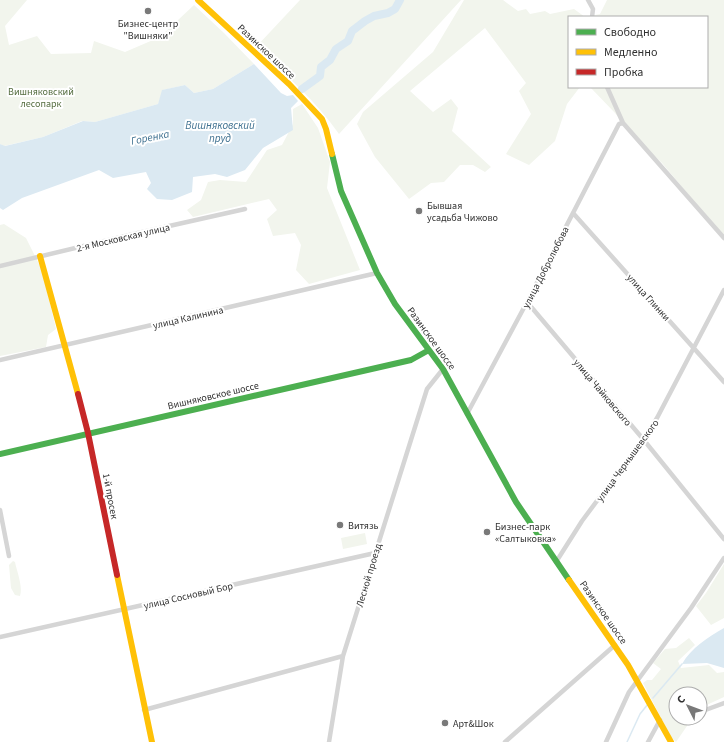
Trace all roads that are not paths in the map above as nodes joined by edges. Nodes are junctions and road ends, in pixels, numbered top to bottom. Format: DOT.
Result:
graph roads {
  1 [pos="198,0"];
  2 [pos="588,0"];
  3 [pos="592,16"];
  4 [pos="607,88"];
  5 [pos="623,123"];
  6 [pos="245,209"];
  7 [pos="573,213"];
  8 [pos="724,238"];
  9 [pos="40,256"];
  10 [pos="0,266"];
  11 [pos="376,273"];
  12 [pos="724,290"];
  13 [pos="527,302"];
  14 [pos="64,346"];
  15 [pos="694,348"];
  16 [pos="429,350"];
  17 [pos="0,360"];
  18 [pos="443,369"];
  19 [pos="724,382"];
  20 [pos="467,414"];
  21 [pos="88,433"];
  22 [pos="643,440"];
  23 [pos="0,454"];
  24 [pos="0,510"];
  25 [pos="724,539"];
  26 [pos="375,553"];
  27 [pos="9,556"];
  28 [pos="724,558"];
  29 [pos="556,562"];
  30 [pos="123,609"];
  31 [pos="0,637"];
  32 [pos="615,645"];
  33 [pos="343,656"];
  34 [pos="638,681"];
  35 [pos="724,703"];
  36 [pos="708,709"];
  37 [pos="144,710"];
  38 [pos="660,720"];
  39 [pos="152,742"];
  40 [pos="329,742"];
  41 [pos="505,742"];
  42 [pos="606,742"];
  43 [pos="648,742"];
  44 [pos="671,742"];
  1 -- 11 [label="street, Разинское шоссе"];
  2 -- 3 [label="street"];
  4 -- 5 [label="street"];
  5 -- 7 [label="street, улица Добролюбова"];
  5 -- 8 [label="street"];
  6 -- 9 [label="street, 2-я Московская улица"];
  7 -- 13 [label="street, улица Добролюбова"];
  7 -- 15 [label="street, улица Глинки"];
  9 -- 10 [label="street, 2-я Московская улица"];
  9 -- 14 [label="street, 1-й просек"];
  11 -- 14 [label="street, улица Калинина"];
  11 -- 16 [label="street, Разинское шоссе"];
  12 -- 15 [label="street, улица Чернышевского"];
  13 -- 20 [label="street, улица Добролюбова"];
  13 -- 22 [label="street, улица Чайковского"];
  14 -- 17 [label="street, улица Калинина"];
  14 -- 21 [label="street, 1-й просек"];
  15 -- 19 [label="street, улица Глинки"];
  15 -- 22 [label="street, улица Чернышевского"];
  16 -- 18 [label="street, Разинское шоссе"];
  16 -- 21 [label="street, Вишняковское шоссе"];
  18 -- 20 [label="street, Разинское шоссе"];
  18 -- 26 [label="street, Лесной проезд"];
  20 -- 29 [label="street, Разинское шоссе"];
  21 -- 23 [label="street, Вишняковское шоссе"];
  21 -- 30 [label="street, 1-й просек"];
  22 -- 25 [label="street, улица Чайковского"];
  22 -- 29 [label="street, улица Чернышевского"];
  24 -- 27 [label="street"];
  26 -- 30 [label="street, улица Сосновый Бор"];
  26 -- 33 [label="street, Лесной проезд"];
  28 -- 34 [label="street"];
  29 -- 32 [label="street, Разинское шоссе"];
  30 -- 31 [label="street, улица Сосновый Бор"];
  30 -- 37 [label="street, 1-й просек"];
  32 -- 34 [label="street, Разинское шоссе"];
  32 -- 41 [label="street"];
  33 -- 37 [label="street"];
  33 -- 40 [label="street, Лесной проезд"];
  34 -- 38 [label="street, Разинское шоссе"];
  34 -- 42 [label="street"];
  35 -- 36 [label="street"];
  37 -- 39 [label="street, 1-й просек"];
  38 -- 43 [label="street"];
  38 -- 44 [label="street, Разинское шоссе"];
}
